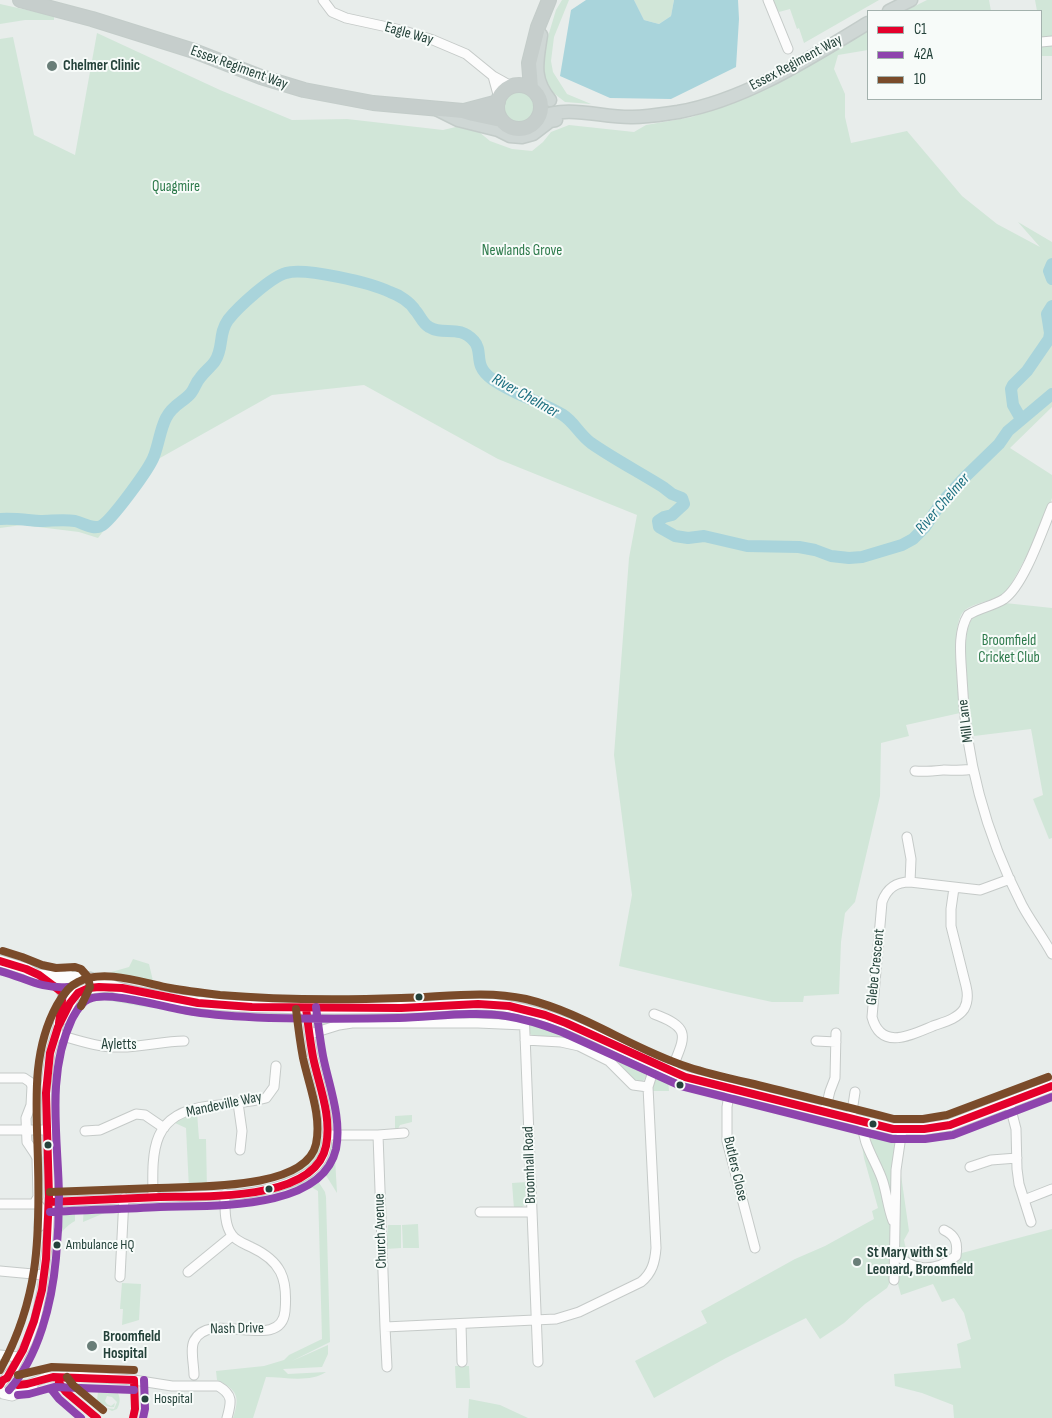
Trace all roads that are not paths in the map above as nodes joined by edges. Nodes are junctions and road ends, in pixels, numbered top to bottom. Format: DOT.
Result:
graph roads {
  1 [pos="20,0"];
  2 [pos="323,0"];
  3 [pos="550,0"];
  4 [pos="553,0"];
  5 [pos="768,0"];
  6 [pos="911,0"];
  7 [pos="891,10"];
  8 [pos="867,25"];
  9 [pos="788,49"];
  10 [pos="529,64"];
  11 [pos="493,76"];
  12 [pos="514,86"];
  13 [pos="540,95"];
  14 [pos="498,100"];
  15 [pos="438,110"];
  16 [pos="463,111"];
  17 [pos="574,111"];
  18 [pos="633,117"];
  19 [pos="538,118"];
  20 [pos="501,120"];
  21 [pos="1052,507"];
  22 [pos="973,769"];
  23 [pos="915,771"];
  24 [pos="907,837"];
  25 [pos="1010,879"];
  26 [pos="910,882"];
  27 [pos="954,888"];
  28 [pos="1052,954"];
  29 [pos="0,961"];
  30 [pos="39,976"];
  31 [pos="73,977"];
  32 [pos="111,986"];
  33 [pos="62,991"];
  34 [pos="77,993"];
  35 [pos="306,1008"];
  36 [pos="524,1010"];
  37 [pos="654,1014"];
  38 [pos="524,1025"];
  39 [pos="57,1031"];
  40 [pos="310,1034"];
  41 [pos="525,1040"];
  42 [pos="184,1041"];
  43 [pos="816,1041"];
  44 [pos="655,1065"];
  45 [pos="276,1066"];
  46 [pos="671,1072"];
  47 [pos="0,1078"];
  48 [pos="1052,1086"];
  49 [pos="648,1087"];
  50 [pos="730,1089"];
  51 [pos="855,1092"];
  52 [pos="1009,1102"];
  53 [pos="238,1103"];
  54 [pos="825,1112"];
  55 [pos="851,1118"];
  56 [pos="863,1122"];
  57 [pos="164,1128"];
  58 [pos="902,1129"];
  59 [pos="0,1130"];
  60 [pos="47,1130"];
  61 [pos="26,1131"];
  62 [pos="85,1132"];
  63 [pos="404,1133"];
  64 [pos="327,1135"];
  65 [pos="378,1135"];
  66 [pos="240,1150"];
  67 [pos="1017,1158"];
  68 [pos="896,1162"];
  69 [pos="970,1167"];
  70 [pos="883,1182"];
  71 [pos="1052,1189"];
  72 [pos="225,1194"];
  73 [pos="153,1197"];
  74 [pos="124,1198"];
  75 [pos="1024,1200"];
  76 [pos="36,1202"];
  77 [pos="50,1202"];
  78 [pos="0,1204"];
  79 [pos="480,1212"];
  80 [pos="531,1212"];
  81 [pos="1031,1222"];
  82 [pos="894,1224"];
  83 [pos="39,1227"];
  84 [pos="944,1230"];
  85 [pos="232,1236"];
  86 [pos="755,1248"];
  87 [pos="894,1250"];
  88 [pos="0,1271"];
  89 [pos="188,1272"];
  90 [pos="44,1275"];
  91 [pos="120,1277"];
  92 [pos="894,1280"];
  93 [pos="536,1321"];
  94 [pos="461,1324"];
  95 [pos="385,1326"];
  96 [pos="0,1355"];
  97 [pos="19,1357"];
  98 [pos="462,1362"];
  99 [pos="538,1362"];
  100 [pos="386,1367"];
  101 [pos="194,1375"];
  102 [pos="7,1384"];
  103 [pos="227,1418"];
  1 -- 15 [label="highway, Essex Regiment Way"];
  2 -- 11 [label="street, Eagle Way"];
  3 -- 10 [label="highway"];
  4 -- 13 [label="main road"];
  5 -- 9 [label="street"];
  6 -- 7 [label="main road"];
  8 -- 18 [label="main road, Essex Regiment Way"];
  10 -- 12 [label="highway"];
  10 -- 13 [label="highway"];
  11 -- 12 [label="street, Eagle Way"];
  11 -- 14 [label="street"];
  12 -- 13 [label="highway"];
  12 -- 14 [label="highway"];
  13 -- 17 [label="main road, Essex Regiment Way"];
  13 -- 19 [label="highway"];
  14 -- 16 [label="highway, Essex Regiment Way"];
  14 -- 20 [label="highway"];
  15 -- 16 [label="highway, Essex Regiment Way"];
  15 -- 18 [label="main road"];
  16 -- 20 [label="highway, Essex Regiment Way"];
  17 -- 18 [label="main road, Essex Regiment Way"];
  17 -- 19 [label="main road, Essex Regiment Way"];
  19 -- 20 [label="highway"];
  21 -- 22 [label="street, Mill Lane"];
  22 -- 23 [label="street"];
  22 -- 25 [label="street, Mill Lane"];
  24 -- 26 [label="street"];
  25 -- 27 [label="street"];
  25 -- 28 [label="street, Mill Lane"];
  26 -- 27 [label="street"];
  26 -- 27 [label="street, Glebe Crescent"];
  29 -- 30 [label="main road"];
  30 -- 31 [label="main road"];
  30 -- 33 [label="main road"];
  31 -- 32 [label="main road"];
  31 -- 33 [label="main road"];
  31 -- 34 [label="main road"];
  32 -- 34 [label="main road"];
  32 -- 35 [label="main road"];
  33 -- 34 [label="main road"];
  33 -- 39 [label="street"];
  34 -- 39 [label="street"];
  35 -- 36 [label="main road"];
  35 -- 40 [label="street"];
  36 -- 38 [label="street, Broomhall Road"];
  36 -- 44 [label="main road"];
  37 -- 46 [label="street"];
  38 -- 40 [label="street"];
  38 -- 41 [label="street, Broomhall Road"];
  39 -- 42 [label="street, Ayletts"];
  39 -- 60 [label="street"];
  40 -- 64 [label="street"];
  41 -- 49 [label="street"];
  41 -- 80 [label="street, Broomhall Road"];
  43 -- 54 [label="street"];
  44 -- 46 [label="main road"];
  44 -- 49 [label="street"];
  45 -- 53 [label="street, Mandeville Way"];
  46 -- 50 [label="main road"];
  47 -- 61 [label="street"];
  48 -- 52 [label="main road"];
  49 -- 93 [label="street"];
  50 -- 54 [label="main road"];
  50 -- 86 [label="street, Butlers Close"];
  51 -- 55 [label="street"];
  52 -- 58 [label="main road"];
  52 -- 67 [label="street"];
  53 -- 57 [label="street, Mandeville Way"];
  53 -- 66 [label="street"];
  54 -- 55 [label="main road"];
  55 -- 56 [label="main road"];
  56 -- 58 [label="main road"];
  56 -- 70 [label="street"];
  57 -- 62 [label="street"];
  57 -- 73 [label="street, Mandeville Way"];
  58 -- 68 [label="street"];
  59 -- 61 [label="street"];
  60 -- 61 [label="street"];
  60 -- 77 [label="street"];
  61 -- 76 [label="street"];
  63 -- 65 [label="street"];
  64 -- 65 [label="street"];
  64 -- 72 [label="street"];
  65 -- 95 [label="street, Church Avenue"];
  67 -- 69 [label="street"];
  67 -- 75 [label="street"];
  68 -- 70 [label="street"];
  68 -- 82 [label="street"];
  70 -- 82 [label="street"];
  71 -- 75 [label="street"];
  72 -- 73 [label="street"];
  72 -- 85 [label="street"];
  73 -- 74 [label="street"];
  74 -- 77 [label="street"];
  74 -- 91 [label="street"];
  75 -- 81 [label="street"];
  76 -- 78 [label="street"];
  76 -- 83 [label="street"];
  77 -- 90 [label="street"];
  79 -- 80 [label="street"];
  80 -- 93 [label="street, Broomhall Road"];
  82 -- 87 [label="street"];
  84 -- 87 [label="street"];
  85 -- 89 [label="street"];
  85 -- 101 [label="street, Nash Drive"];
  87 -- 92 [label="street"];
  88 -- 90 [label="street"];
  90 -- 97 [label="street"];
  93 -- 94 [label="street"];
  93 -- 99 [label="street"];
  94 -- 95 [label="street"];
  94 -- 98 [label="street"];
  95 -- 100 [label="street, Church Avenue"];
  96 -- 97 [label="street"];
  97 -- 102 [label="street"];
  102 -- 103 [label="street"];
}
